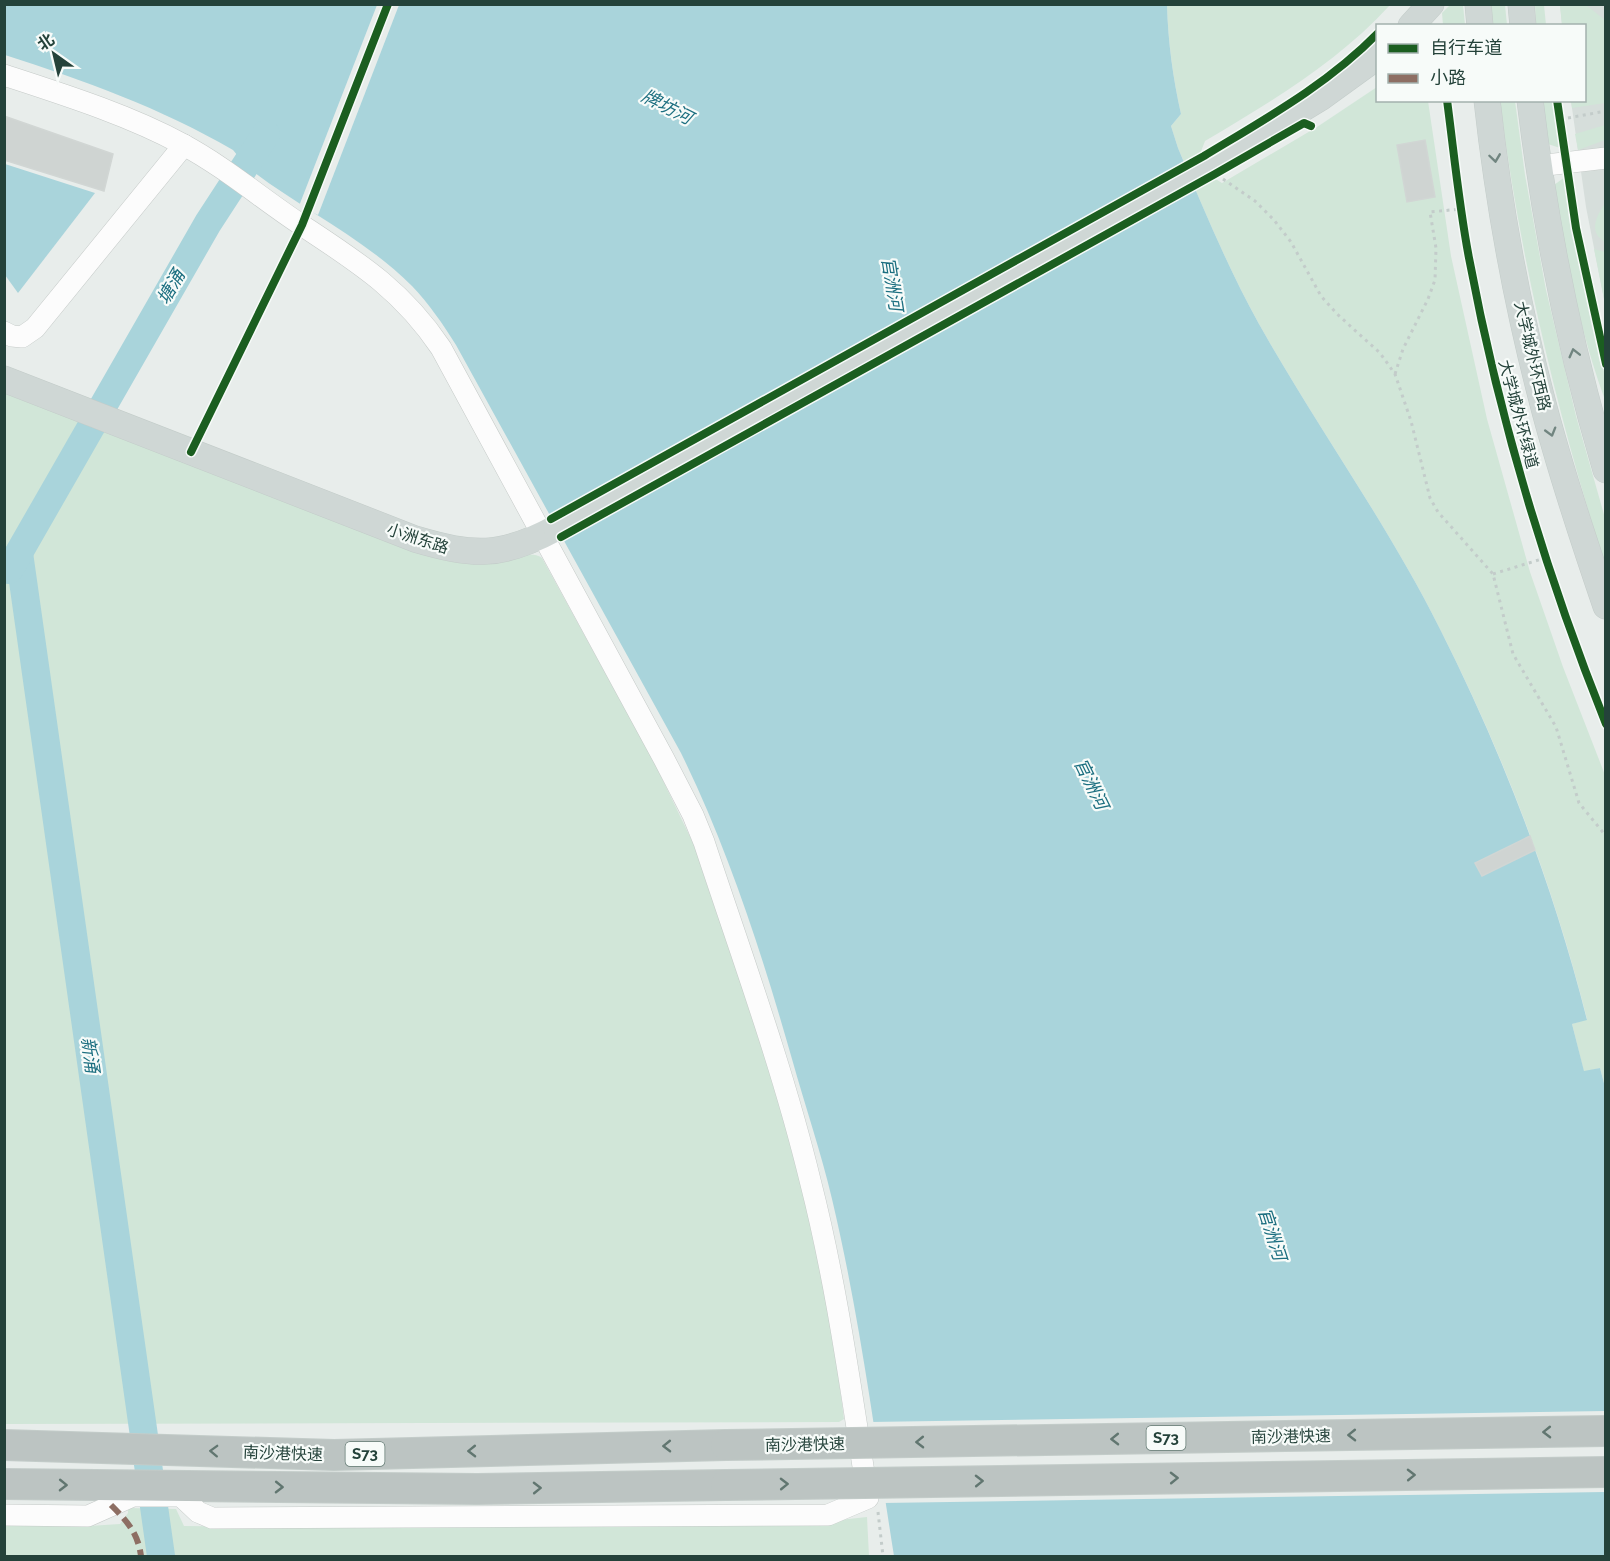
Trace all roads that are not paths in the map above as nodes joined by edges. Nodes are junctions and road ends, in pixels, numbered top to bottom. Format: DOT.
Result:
graph roads {
  1 [pos="1431,4"];
  2 [pos="1479,4"];
  3 [pos="1521,4"];
  4 [pos="1413,24"];
  5 [pos="1480,24"];
  6 [pos="1523,24"];
  7 [pos="1376,57"];
  8 [pos="4,75"];
  9 [pos="1487,102"];
  10 [pos="1530,102"];
  11 [pos="184,145"];
  12 [pos="1605,158"];
  13 [pos="1538,166"];
  14 [pos="4,332"];
  15 [pos="4,379"];
  16 [pos="1605,470"];
  17 [pos="548,532"];
  18 [pos="1605,606"];
  19 [pos="1605,1431"];
  20 [pos="4,1445"];
  21 [pos="1605,1472"];
  22 [pos="4,1484"];
  23 [pos="4,1515"];
  1 -- 4 [label="main road"];
  2 -- 5 [label="main road"];
  3 -- 6 [label="main road"];
  7 -- 17 [label="main road, 小洲东路, bridge"];
  8 -- 11 [label="street"];
  9 -- 18 [label="main road, 大学城外环西路, one-way"];
  10 -- 13 [label="main road"];
  11 -- 14 [label="street"];
  11 -- 17 [label="street"];
  12 -- 13 [label="street"];
  16 -- 13 [label="main road, one-way"];
  15 -- 17 [label="main road, 小洲东路"];
  17 -- 23 [label="street"];
  19 -- 20 [label="highway, 南沙港快速 / S73, one-way, bridge"];
  22 -- 21 [label="highway, 南沙港快速 / S73, one-way, bridge"];
}
